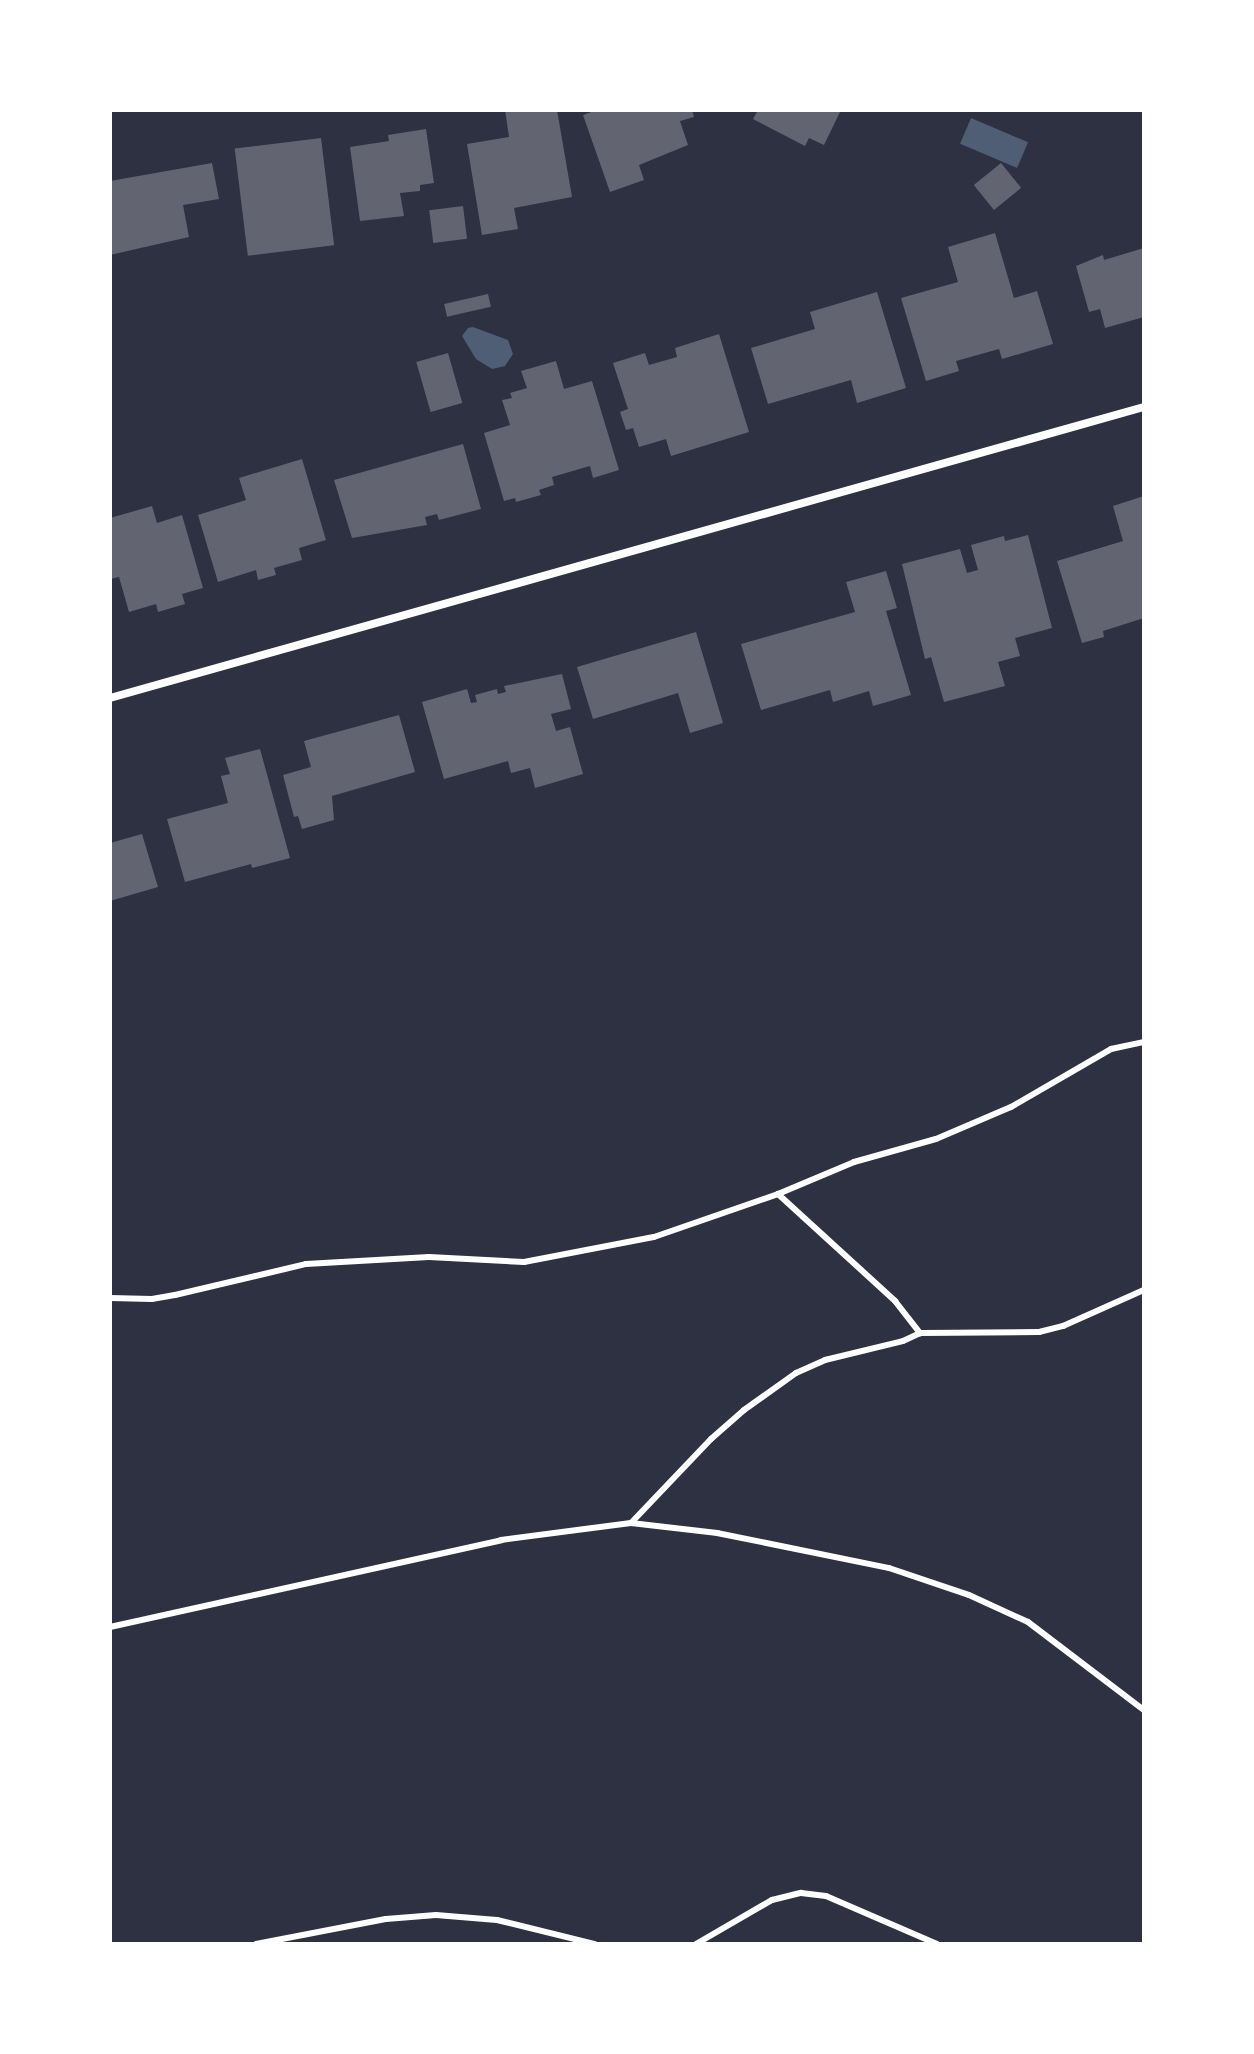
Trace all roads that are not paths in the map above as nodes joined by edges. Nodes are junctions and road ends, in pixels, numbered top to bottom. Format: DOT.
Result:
graph roads {
  1 [pos="1144,407"];
  2 [pos="110,698"];
  3 [pos="1144,1042"];
  4 [pos="778,1194"];
  5 [pos="1144,1290"];
  6 [pos="110,1298"];
  7 [pos="920,1333"];
  8 [pos="631,1523"];
  9 [pos="110,1627"];
  10 [pos="1144,1710"];
  11 [pos="256,1944"];
  12 [pos="595,1944"];
  13 [pos="696,1944"];
  14 [pos="937,1944"];
  1 -- 2 [label="street"];
  3 -- 4 [label="lane"];
  4 -- 6 [label="lane"];
  4 -- 7 [label="lane"];
  5 -- 7 [label="lane"];
  7 -- 8 [label="lane"];
  8 -- 9 [label="lane"];
  8 -- 10 [label="lane"];
  11 -- 12 [label="lane"];
  13 -- 14 [label="lane"];
}
